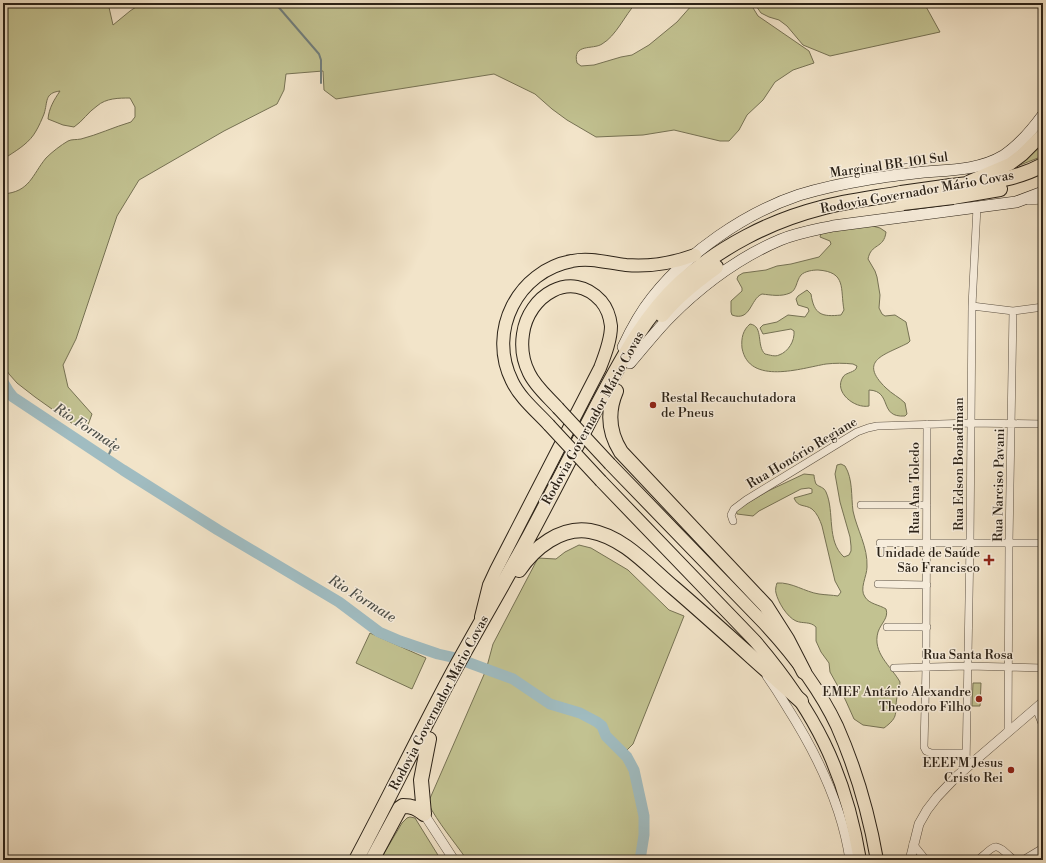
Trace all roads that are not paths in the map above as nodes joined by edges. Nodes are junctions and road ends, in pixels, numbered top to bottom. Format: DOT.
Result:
graph roads {
  1 [pos="1043,115"];
  2 [pos="1043,134"];
  3 [pos="1043,165"];
  4 [pos="946,170"];
  5 [pos="1043,172"];
  6 [pos="910,174"];
  7 [pos="1043,192"];
  8 [pos="954,195"];
  9 [pos="1043,200"];
  10 [pos="1016,202"];
  11 [pos="904,204"];
  12 [pos="977,207"];
  13 [pos="695,255"];
  14 [pos="972,306"];
  15 [pos="1043,307"];
  16 [pos="1013,311"];
  17 [pos="614,384"];
  18 [pos="971,423"];
  19 [pos="928,424"];
  20 [pos="1012,424"];
  21 [pos="1043,424"];
  22 [pos="861,505"];
  23 [pos="927,505"];
  24 [pos="733,522"];
  25 [pos="970,543"];
  26 [pos="1009,543"];
  27 [pos="1043,543"];
  28 [pos="880,544"];
  29 [pos="927,544"];
  30 [pos="519,570"];
  31 [pos="878,584"];
  32 [pos="927,585"];
  33 [pos="479,625"];
  34 [pos="887,626"];
  35 [pos="927,627"];
  36 [pos="476,641"];
  37 [pos="743,648"];
  38 [pos="968,666"];
  39 [pos="926,667"];
  40 [pos="1009,667"];
  41 [pos="894,668"];
  42 [pos="1043,668"];
  43 [pos="804,672"];
  44 [pos="453,683"];
  45 [pos="801,701"];
  46 [pos="1039,705"];
  47 [pos="1043,726"];
  48 [pos="1008,732"];
  49 [pos="429,739"];
  50 [pos="966,753"];
  51 [pos="966,768"];
  52 [pos="424,814"];
  53 [pos="914,844"];
  54 [pos="1043,848"];
  55 [pos="356,860"];
  56 [pos="367,860"];
  57 [pos="372,860"];
  58 [pos="454,860"];
  59 [pos="850,860"];
  60 [pos="860,860"];
  61 [pos="877,860"];
  62 [pos="910,860"];
  63 [pos="926,860"];
  64 [pos="978,860"];
  65 [pos="1014,860"];
  66 [pos="1023,860"];
  1 -- 4 [label="main road, Marginal BR-101 Sul"];
  2 -- 8 [label="main road"];
  3 -- 8 [label="highway, Rodovia Governador Mário Covas"];
  4 -- 6 [label="main road, Marginal BR-101 Sul"];
  4 -- 8 [label="main road"];
  5 -- 8 [label="highway, Rodovia Governador Mário Covas"];
  6 -- 11 [label="main road"];
  6 -- 13 [label="main road, Marginal BR-101 Sul"];
  7 -- 10 [label="main road"];
  8 -- 11 [label="highway, Rodovia Governador Mário Covas, bridge"];
  8 -- 12 [label="main road"];
  9 -- 10 [label="street"];
  10 -- 12 [label="main road"];
  11 -- 17 [label="highway, Rodovia Governador Mário Covas"];
  11 -- 17 [label="highway, Rodovia Governador Mário Covas"];
  12 -- 14 [label="street, Rua Edson Bonadiman"];
  13 -- 17 [label="main road, Marginal BR-101 Sul"];
  13 -- 45 [label="main road, bridge"];
  14 -- 16 [label="street"];
  14 -- 18 [label="street, Rua Edson Bonadiman"];
  15 -- 16 [label="street"];
  16 -- 20 [label="street, Rua Narciso Pavani"];
  17 -- 30 [label="highway, Rodovia Governador Mário Covas"];
  17 -- 33 [label="highway, Rodovia Governador Mário Covas"];
  17 -- 43 [label="highway"];
  18 -- 19 [label="street, Rua Honório Regiane"];
  18 -- 20 [label="street, Rua Honório Regiane"];
  18 -- 25 [label="street, Rua Edson Bonadiman"];
  19 -- 23 [label="street, Rua Ana Toledo"];
  19 -- 24 [label="street, Rua Honório Regiane"];
  20 -- 21 [label="street, Rua Honório Regiane"];
  20 -- 26 [label="street, Rua Narciso Pavani"];
  22 -- 23 [label="street"];
  23 -- 29 [label="street, Rua Ana Toledo"];
  25 -- 26 [label="street"];
  25 -- 29 [label="street"];
  25 -- 38 [label="street, Rua Edson Bonadiman"];
  26 -- 27 [label="street"];
  26 -- 40 [label="street, Rua Narciso Pavani"];
  28 -- 29 [label="street"];
  29 -- 32 [label="street, Rua Ana Toledo"];
  30 -- 36 [label="highway, Rodovia Governador Mário Covas"];
  30 -- 37 [label="highway"];
  31 -- 32 [label="street"];
  32 -- 35 [label="street, Rua Ana Toledo"];
  33 -- 36 [label="highway, Rodovia Governador Mário Covas"];
  33 -- 43 [label="main road, bridge"];
  34 -- 35 [label="street"];
  35 -- 39 [label="street, Rua Ana Toledo"];
  36 -- 44 [label="highway, Rodovia Governador Mário Covas"];
  37 -- 45 [label="highway"];
  37 -- 59 [label="street"];
  38 -- 39 [label="street, Rua Santa Rosa"];
  38 -- 40 [label="street, Rua Santa Rosa"];
  38 -- 50 [label="street, Rua Edson Bonadiman"];
  39 -- 41 [label="street, Rua Santa Rosa"];
  39 -- 50 [label="street, Rua Ana Toledo"];
  40 -- 42 [label="street, Rua Santa Rosa"];
  40 -- 48 [label="street, Rua Narciso Pavani"];
  43 -- 61 [label="main road"];
  44 -- 49 [label="highway, Rodovia Governador Mário Covas"];
  44 -- 55 [label="highway, Rodovia Governador Mário Covas"];
  45 -- 60 [label="main road"];
  46 -- 47 [label="street"];
  46 -- 48 [label="street"];
  48 -- 51 [label="street"];
  49 -- 52 [label="highway"];
  49 -- 56 [label="highway, Rodovia Governador Mário Covas"];
  50 -- 51 [label="street, Rua Edson Bonadiman"];
  51 -- 53 [label="street"];
  52 -- 57 [label="highway"];
  52 -- 58 [label="street"];
  53 -- 62 [label="street"];
  53 -- 63 [label="street"];
  54 -- 66 [label="street"];
  64 -- 65 [label="street"];
}
